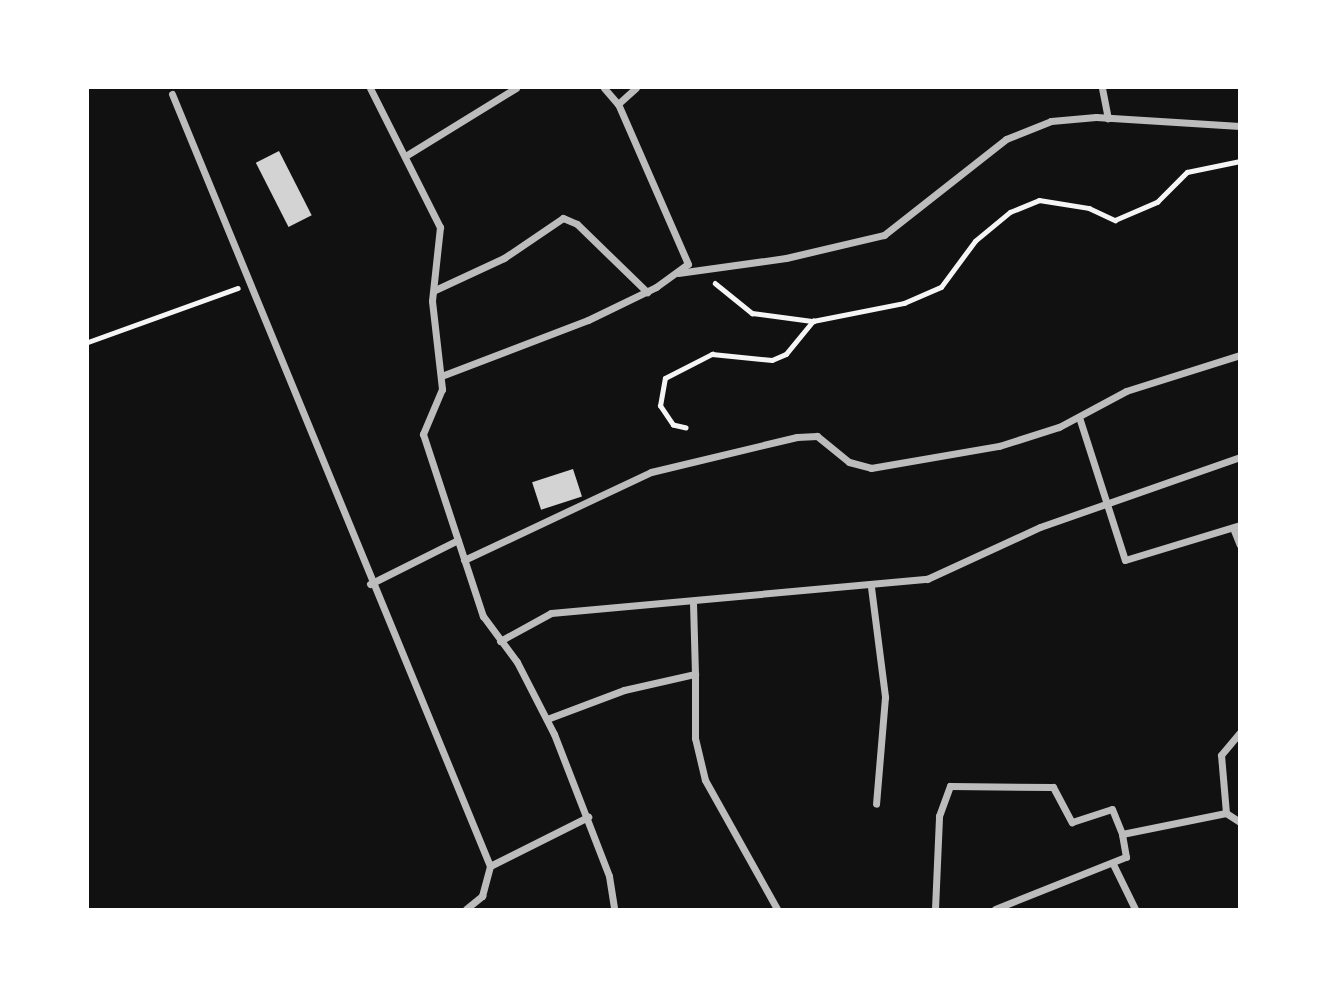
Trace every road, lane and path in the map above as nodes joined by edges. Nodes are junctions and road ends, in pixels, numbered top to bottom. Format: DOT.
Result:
graph roads {
  1 [pos="370,88"];
  2 [pos="516,88"];
  3 [pos="604,88"];
  4 [pos="636,88"];
  5 [pos="1102,88"];
  6 [pos="172,94"];
  7 [pos="618,104"];
  8 [pos="1108,118"];
  9 [pos="1240,126"];
  10 [pos="407,155"];
  11 [pos="1240,161"];
  12 [pos="699,268"];
  13 [pos="678,273"];
  14 [pos="250,285"];
  15 [pos="435,290"];
  16 [pos="647,292"];
  17 [pos="813,321"];
  18 [pos="88,342"];
  19 [pos="1240,355"];
  20 [pos="444,375"];
  21 [pos="1079,417"];
  22 [pos="686,428"];
  23 [pos="1240,457"];
  24 [pos="1105,504"];
  25 [pos="1236,526"];
  26 [pos="458,540"];
  27 [pos="1240,545"];
  28 [pos="464,560"];
  29 [pos="370,584"];
  30 [pos="871,587"];
  31 [pos="693,604"];
  32 [pos="500,641"];
  33 [pos="695,674"];
  34 [pos="547,719"];
  35 [pos="1240,732"];
  36 [pos="876,804"];
  37 [pos="1226,813"];
  38 [pos="588,817"];
  39 [pos="1240,821"];
  40 [pos="1122,834"];
  41 [pos="1113,864"];
  42 [pos="490,866"];
  43 [pos="466,909"];
  44 [pos="614,909"];
  45 [pos="777,909"];
  46 [pos="934,909"];
  47 [pos="995,909"];
  48 [pos="1135,909"];
  1 -- 10 [label="street"];
  2 -- 10 [label="street"];
  3 -- 7 [label="street"];
  4 -- 7 [label="street"];
  5 -- 8 [label="street"];
  6 -- 14 [label="street"];
  7 -- 13 [label="street"];
  8 -- 9 [label="street"];
  8 -- 12 [label="street"];
  10 -- 15 [label="street"];
  11 -- 17 [label="path"];
  12 -- 13 [label="street"];
  12 -- 17 [label="path"];
  13 -- 16 [label="street"];
  14 -- 18 [label="path"];
  14 -- 29 [label="street"];
  15 -- 16 [label="street"];
  15 -- 20 [label="street"];
  16 -- 20 [label="street"];
  17 -- 22 [label="path"];
  19 -- 21 [label="street"];
  20 -- 26 [label="street"];
  21 -- 24 [label="street"];
  21 -- 28 [label="street"];
  23 -- 24 [label="street"];
  24 -- 25 [label="street"];
  24 -- 30 [label="street"];
  25 -- 27 [label="street"];
  26 -- 28 [label="street"];
  26 -- 29 [label="street"];
  28 -- 32 [label="street"];
  29 -- 42 [label="street"];
  30 -- 31 [label="street"];
  30 -- 36 [label="street"];
  31 -- 32 [label="street"];
  31 -- 33 [label="street"];
  32 -- 34 [label="street"];
  33 -- 34 [label="street"];
  33 -- 45 [label="street"];
  34 -- 38 [label="street"];
  35 -- 37 [label="street"];
  37 -- 39 [label="street"];
  37 -- 40 [label="street"];
  38 -- 42 [label="street"];
  38 -- 44 [label="street"];
  40 -- 41 [label="street"];
  40 -- 46 [label="street"];
  41 -- 47 [label="street"];
  41 -- 48 [label="street"];
  42 -- 43 [label="street"];
}
